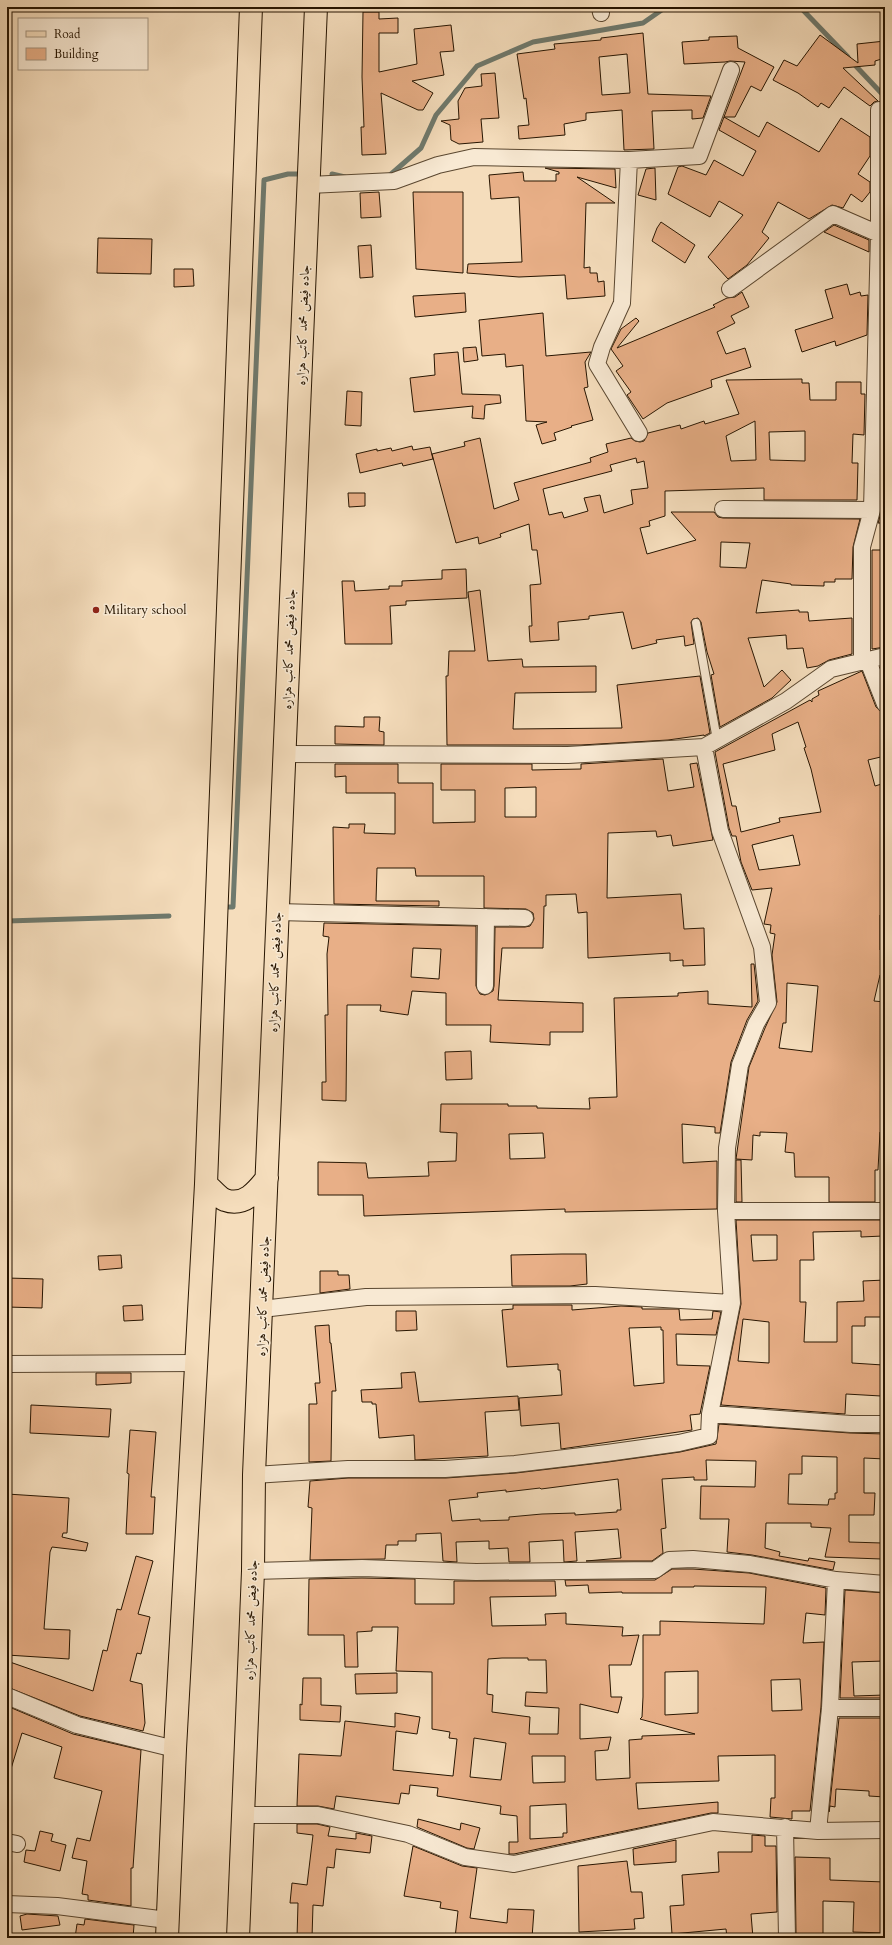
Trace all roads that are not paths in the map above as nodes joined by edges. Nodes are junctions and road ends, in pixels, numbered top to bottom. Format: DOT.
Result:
graph roads {
  1 [pos="250,7"];
  2 [pos="316,7"];
  3 [pos="731,70"];
  4 [pos="879,110"];
  5 [pos="629,160"];
  6 [pos="309,184"];
  7 [pos="879,234"];
  8 [pos="730,289"];
  9 [pos="639,433"];
  10 [pos="724,509"];
  11 [pos="872,510"];
  12 [pos="696,623"];
  13 [pos="885,656"];
  14 [pos="865,662"];
  15 [pos="885,704"];
  16 [pos="710,744"];
  17 [pos="284,754"];
  18 [pos="277,912"];
  19 [pos="486,917"];
  20 [pos="525,918"];
  21 [pos="485,986"];
  22 [pos="267,1178"];
  23 [pos="206,1184"];
  24 [pos="726,1211"];
  25 [pos="885,1211"];
  26 [pos="732,1304"];
  27 [pos="262,1309"];
  28 [pos="196,1363"];
  29 [pos="7,1364"];
  30 [pos="710,1414"];
  31 [pos="885,1424"];
  32 [pos="254,1475"];
  33 [pos="253,1572"];
  34 [pos="836,1580"];
  35 [pos="885,1584"];
  36 [pos="7,1696"];
  37 [pos="830,1708"];
  38 [pos="885,1708"];
  39 [pos="175,1749"];
  40 [pos="243,1815"];
  41 [pos="785,1827"];
  42 [pos="885,1830"];
  43 [pos="818,1831"];
  44 [pos="7,1904"];
  45 [pos="167,1929"];
  46 [pos="238,1938"];
  47 [pos="787,1938"];
  1 -- 23 [label="main road"];
  2 -- 6 [label="main road, جاده فیض محمد کاتب هزاره"];
  3 -- 5 [label="street"];
  4 -- 7 [label="street"];
  5 -- 6 [label="street"];
  5 -- 9 [label="street"];
  6 -- 17 [label="main road, جاده فیض محمد کاتب هزاره"];
  7 -- 8 [label="street"];
  7 -- 11 [label="street"];
  10 -- 11 [label="street"];
  11 -- 14 [label="street"];
  12 -- 16 [label="lane"];
  13 -- 14 [label="street"];
  14 -- 15 [label="street"];
  14 -- 16 [label="street"];
  16 -- 17 [label="street"];
  16 -- 24 [label="street"];
  17 -- 18 [label="main road, جاده فیض محمد کاتب هزاره"];
  18 -- 19 [label="street"];
  18 -- 22 [label="main road, جاده فیض محمد کاتب هزاره"];
  19 -- 20 [label="street"];
  19 -- 21 [label="street"];
  22 -- 23 [label="main road"];
  22 -- 27 [label="main road, جاده فیض محمد کاتب هزاره"];
  23 -- 28 [label="main road"];
  24 -- 25 [label="street"];
  24 -- 26 [label="street"];
  26 -- 27 [label="street"];
  26 -- 30 [label="street"];
  27 -- 32 [label="main road, جاده فیض محمد کاتب هزاره"];
  28 -- 29 [label="street"];
  28 -- 39 [label="main road"];
  30 -- 31 [label="street"];
  30 -- 32 [label="street"];
  32 -- 33 [label="main road, جاده فیض محمد کاتب هزاره"];
  33 -- 34 [label="street"];
  33 -- 40 [label="main road, جاده فیض محمد کاتب هزاره"];
  34 -- 35 [label="street"];
  34 -- 37 [label="street"];
  36 -- 39 [label="street"];
  37 -- 38 [label="street"];
  37 -- 43 [label="street"];
  39 -- 45 [label="main road"];
  40 -- 41 [label="street"];
  40 -- 46 [label="main road, جاده فیض محمد کاتب هزاره"];
  41 -- 43 [label="street"];
  41 -- 47 [label="street"];
  42 -- 43 [label="street"];
  44 -- 45 [label="street"];
}
